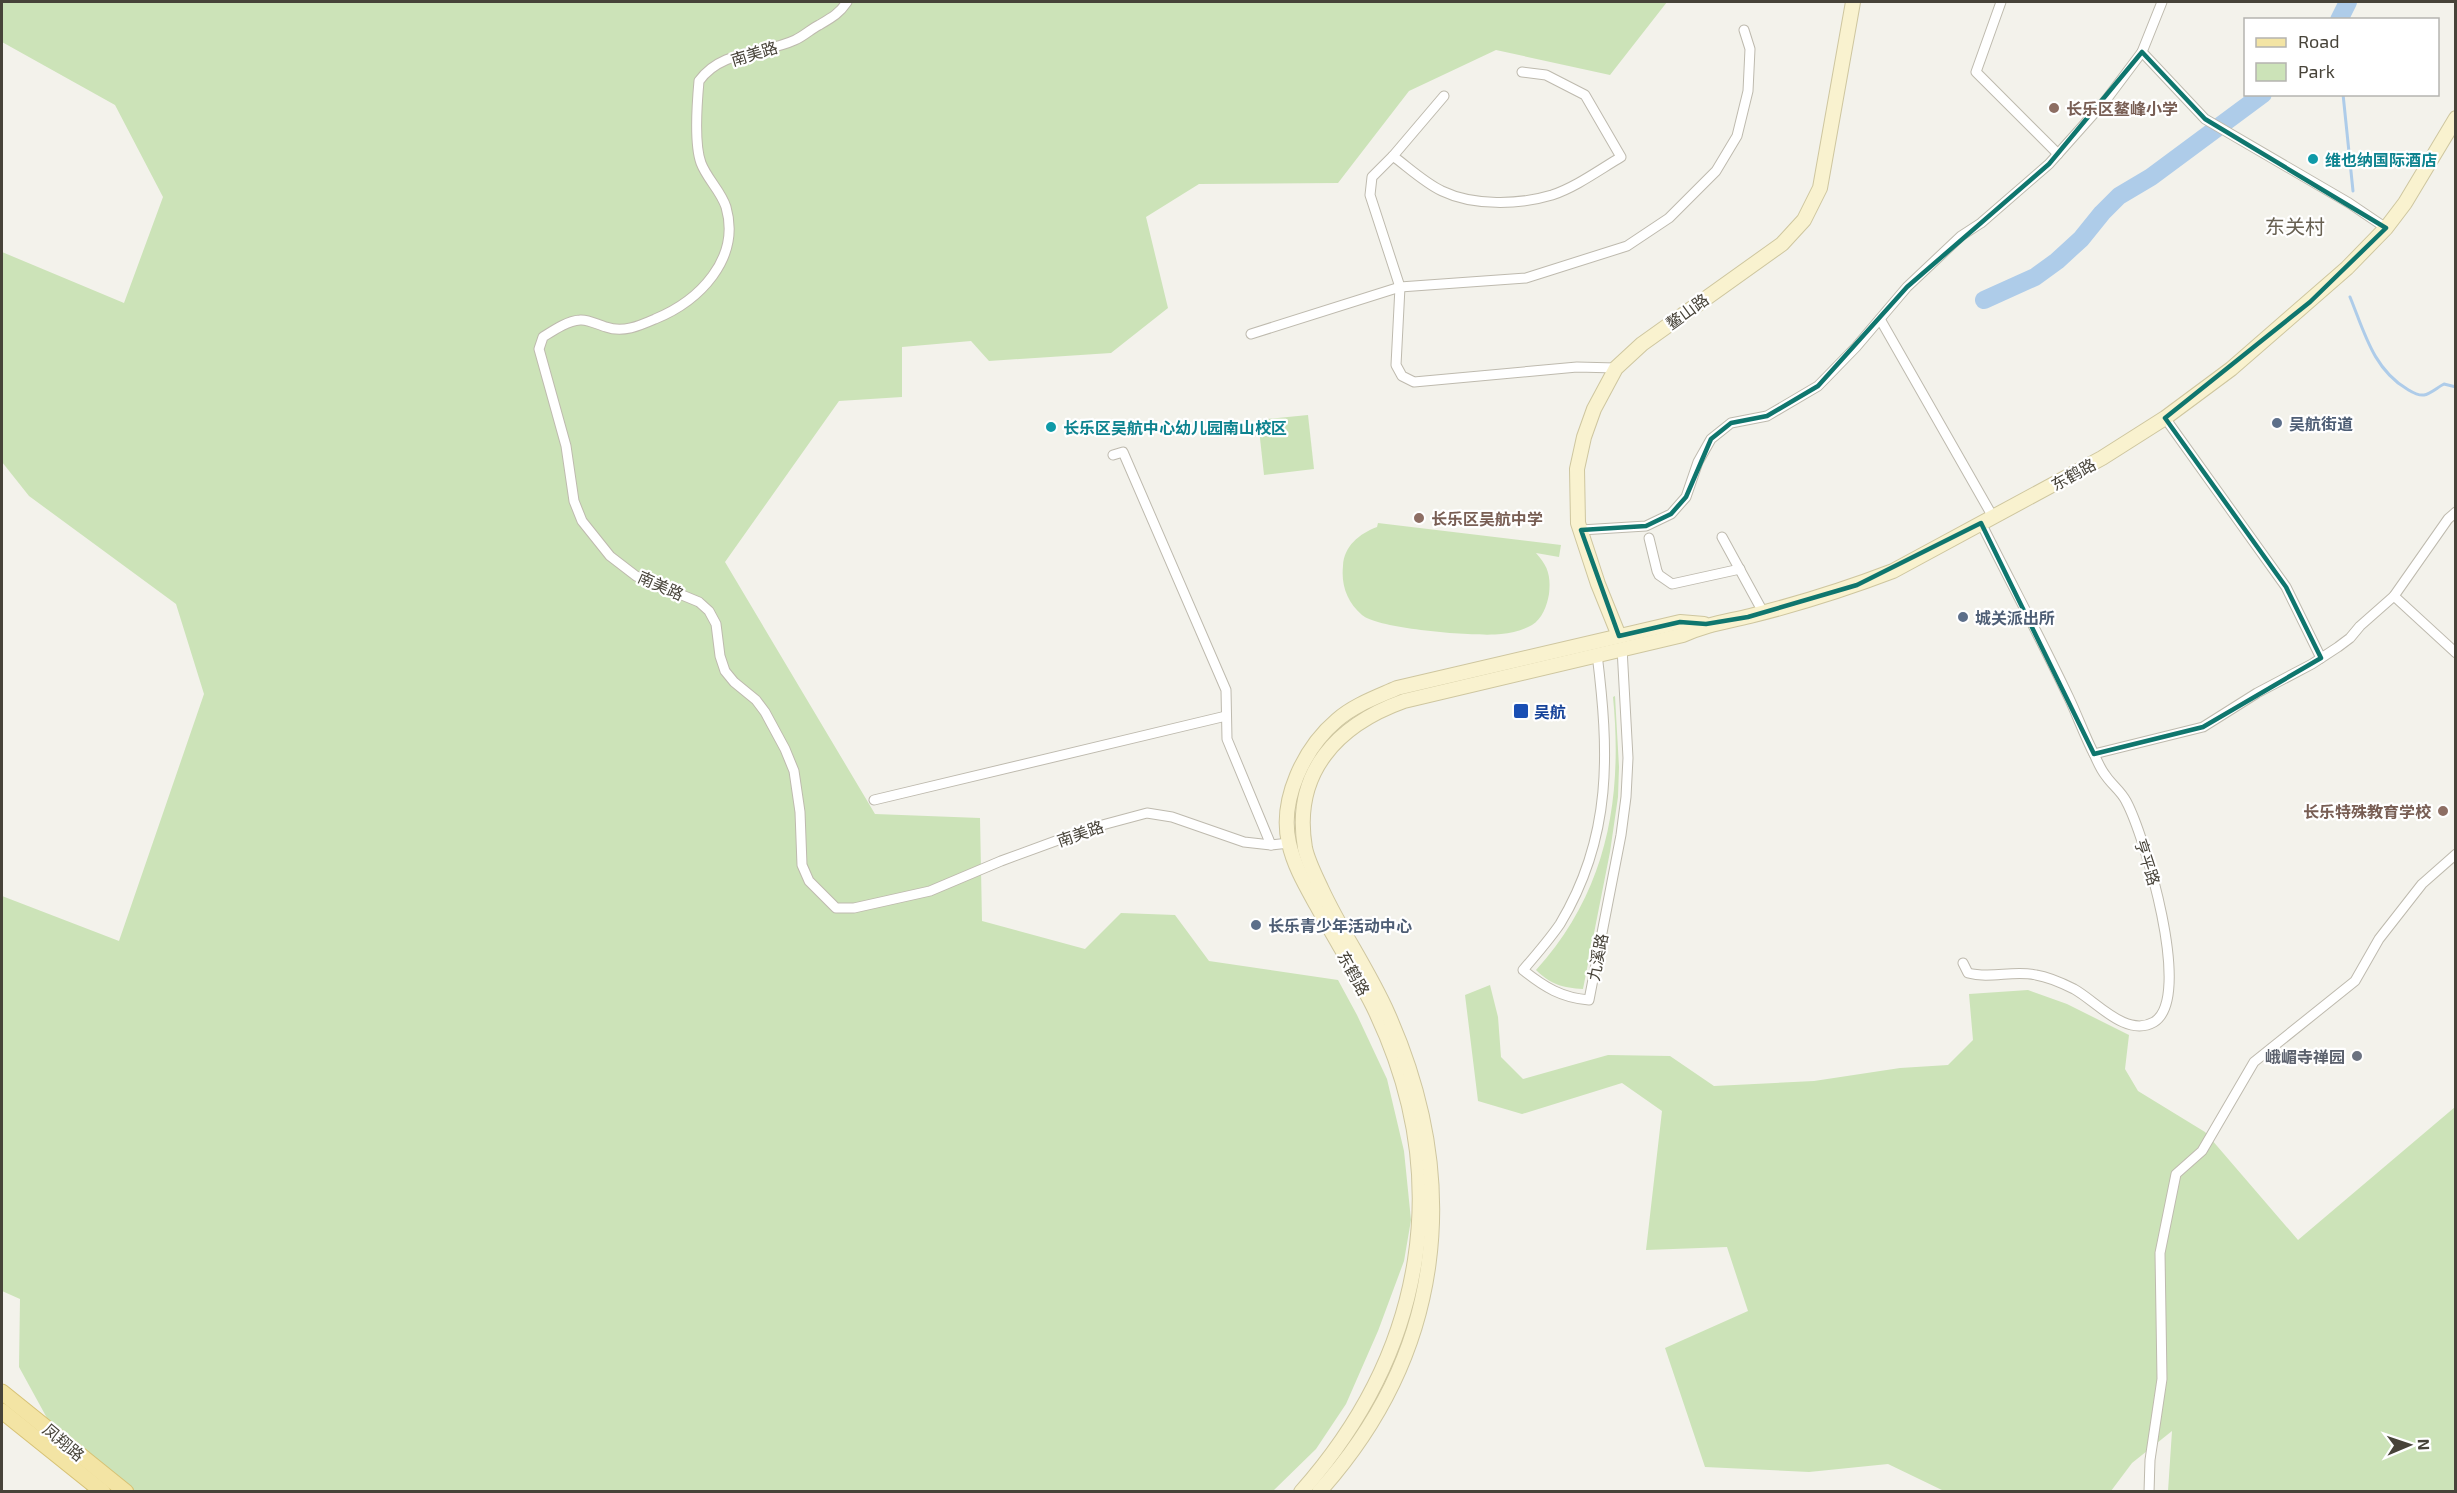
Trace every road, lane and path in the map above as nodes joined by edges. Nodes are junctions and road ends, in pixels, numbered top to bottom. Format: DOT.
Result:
graph roads {
  1 [pos="847,2"];
  2 [pos="1853,2"];
  3 [pos="2001,2"];
  4 [pos="2162,2"];
  5 [pos="1744,30"];
  6 [pos="2142,52"];
  7 [pos="1522,72"];
  8 [pos="1444,96"];
  9 [pos="2456,118"];
  10 [pos="2058,154"];
  11 [pos="1393,156"];
  12 [pos="2386,228"];
  13 [pos="1400,288"];
  14 [pos="1880,319"];
  15 [pos="1251,334"];
  16 [pos="1616,368"];
  17 [pos="2165,418"];
  18 [pos="1113,455"];
  19 [pos="2456,512"];
  20 [pos="1987,520"];
  21 [pos="1581,530"];
  22 [pos="1722,537"];
  23 [pos="1649,538"];
  24 [pos="1740,569"];
  25 [pos="2394,596"];
  26 [pos="1763,612"];
  27 [pos="1621,642"];
  28 [pos="2456,653"];
  29 [pos="1598,654"];
  30 [pos="2321,658"];
  31 [pos="1226,716"];
  32 [pos="2094,754"];
  33 [pos="874,800"];
  34 [pos="1288,843"];
  35 [pos="1271,845"];
  36 [pos="2456,854"];
  37 [pos="1963,963"];
  38 [pos="2,1392"];
  39 [pos="2,1412"];
  40 [pos="103,1491"];
  41 [pos="126,1491"];
  42 [pos="1301,1491"];
  43 [pos="1319,1491"];
  44 [pos="2149,1491"];
  1 -- 35 [label="street, 南美路"];
  2 -- 16 [label="main road, 鳌山路"];
  3 -- 10 [label="street"];
  4 -- 6 [label="street"];
  5 -- 13 [label="street"];
  6 -- 10 [label="street"];
  6 -- 12 [label="street"];
  7 -- 11 [label="street"];
  8 -- 11 [label="street"];
  9 -- 12 [label="main road, 东鹤路"];
  10 -- 14 [label="street"];
  11 -- 13 [label="street"];
  12 -- 17 [label="main road, 东鹤路"];
  13 -- 15 [label="street"];
  13 -- 16 [label="street"];
  14 -- 20 [label="street, 亨平路"];
  14 -- 21 [label="street"];
  16 -- 21 [label="main road, 鳌山路"];
  17 -- 20 [label="main road, 东鹤路"];
  17 -- 30 [label="street"];
  18 -- 31 [label="street"];
  19 -- 25 [label="street"];
  20 -- 26 [label="main road, 东鹤路"];
  20 -- 32 [label="street, 亨平路"];
  21 -- 27 [label="main road, 鳌山路"];
  22 -- 24 [label="street"];
  23 -- 24 [label="street"];
  24 -- 26 [label="street"];
  25 -- 28 [label="street"];
  25 -- 30 [label="street"];
  26 -- 27 [label="main road, 东鹤路"];
  27 -- 29 [label="main road, 东鹤路"];
  27 -- 29 [label="street, 九溪路"];
  27 -- 34 [label="main road, 东鹤路"];
  29 -- 43 [label="main road, 东鹤路"];
  30 -- 32 [label="street"];
  31 -- 33 [label="street"];
  31 -- 35 [label="street"];
  32 -- 37 [label="street, 亨平路"];
  34 -- 35 [label="street, 南美路"];
  34 -- 42 [label="main road, 东鹤路"];
  36 -- 44 [label="street"];
  38 -- 41 [label="main road, 凤翔路"];
  39 -- 40 [label="main road, 凤翔路"];
}
